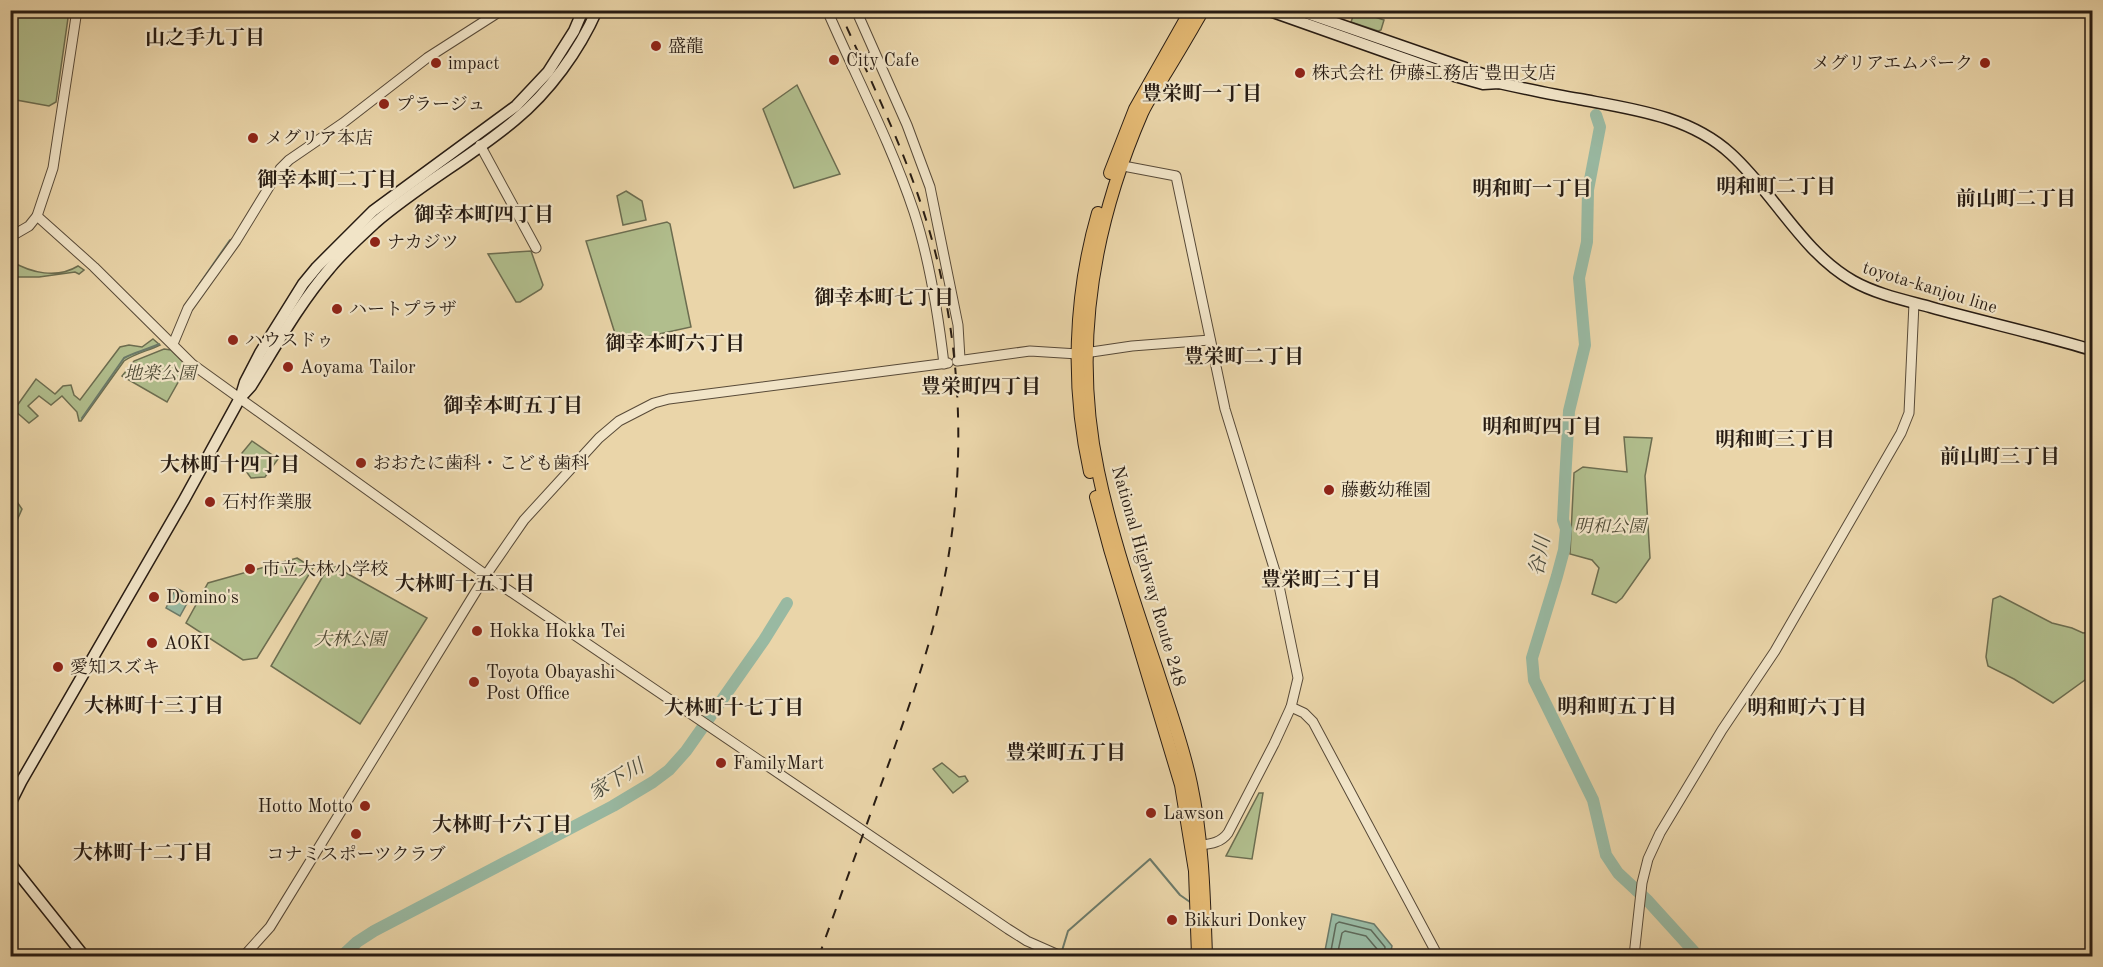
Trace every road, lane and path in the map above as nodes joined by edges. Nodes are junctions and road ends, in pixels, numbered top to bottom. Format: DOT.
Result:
graph roads {
  1 [pos="77,10"];
  2 [pos="502,10"];
  3 [pos="583,10"];
  4 [pos="597,10"];
  5 [pos="826,10"];
  6 [pos="856,10"];
  7 [pos="1191,10"];
  8 [pos="1203,10"];
  9 [pos="1267,10"];
  10 [pos="1298,10"];
  11 [pos="875,55"];
  12 [pos="852,66"];
  13 [pos="1500,83"];
  14 [pos="480,145"];
  15 [pos="1117,165"];
  16 [pos="37,216"];
  17 [pos="10,237"];
  18 [pos="536,248"];
  19 [pos="1914,303"];
  20 [pos="1210,340"];
  21 [pos="173,344"];
  22 [pos="2092,350"];
  23 [pos="1082,353"];
  24 [pos="952,362"];
  25 [pos="240,398"];
  26 [pos="486,575"];
  27 [pos="1291,707"];
  28 [pos="10,804"];
  29 [pos="1197,846"];
  30 [pos="10,863"];
  31 [pos="84,957"];
  32 [pos="244,957"];
  33 [pos="1061,957"];
  34 [pos="1198,957"];
  35 [pos="1206,957"];
  36 [pos="1438,957"];
  37 [pos="1634,957"];
  1 -- 16 [label="street"];
  2 -- 21 [label="street"];
  3 -- 25 [label="main road"];
  4 -- 14 [label="main road"];
  5 -- 12 [label="street"];
  6 -- 11 [label="street"];
  7 -- 15 [label="highway, National Highway Route 248"];
  8 -- 15 [label="highway, National Highway Route 248"];
  9 -- 13 [label="main road, toyota-kanjou line"];
  10 -- 13 [label="main road, toyota-kanjou line"];
  11 -- 12 [label="street"];
  11 -- 24 [label="street"];
  12 -- 24 [label="street"];
  13 -- 19 [label="main road, toyota-kanjou line"];
  14 -- 18 [label="street"];
  14 -- 25 [label="main road"];
  15 -- 20 [label="street"];
  15 -- 23 [label="highway, National Highway Route 248"];
  16 -- 17 [label="street"];
  16 -- 21 [label="street"];
  19 -- 22 [label="main road, toyota-kanjou line"];
  19 -- 37 [label="street"];
  20 -- 23 [label="street"];
  20 -- 27 [label="street"];
  21 -- 25 [label="street"];
  23 -- 24 [label="street"];
  23 -- 29 [label="highway, National Highway Route 248"];
  24 -- 26 [label="street"];
  25 -- 26 [label="street"];
  25 -- 28 [label="main road"];
  26 -- 32 [label="street"];
  26 -- 33 [label="street"];
  27 -- 29 [label="street"];
  27 -- 36 [label="street"];
  29 -- 34 [label="highway, National Highway Route 248"];
  29 -- 35 [label="highway, National Highway Route 248"];
  30 -- 31 [label="main road"];
}
